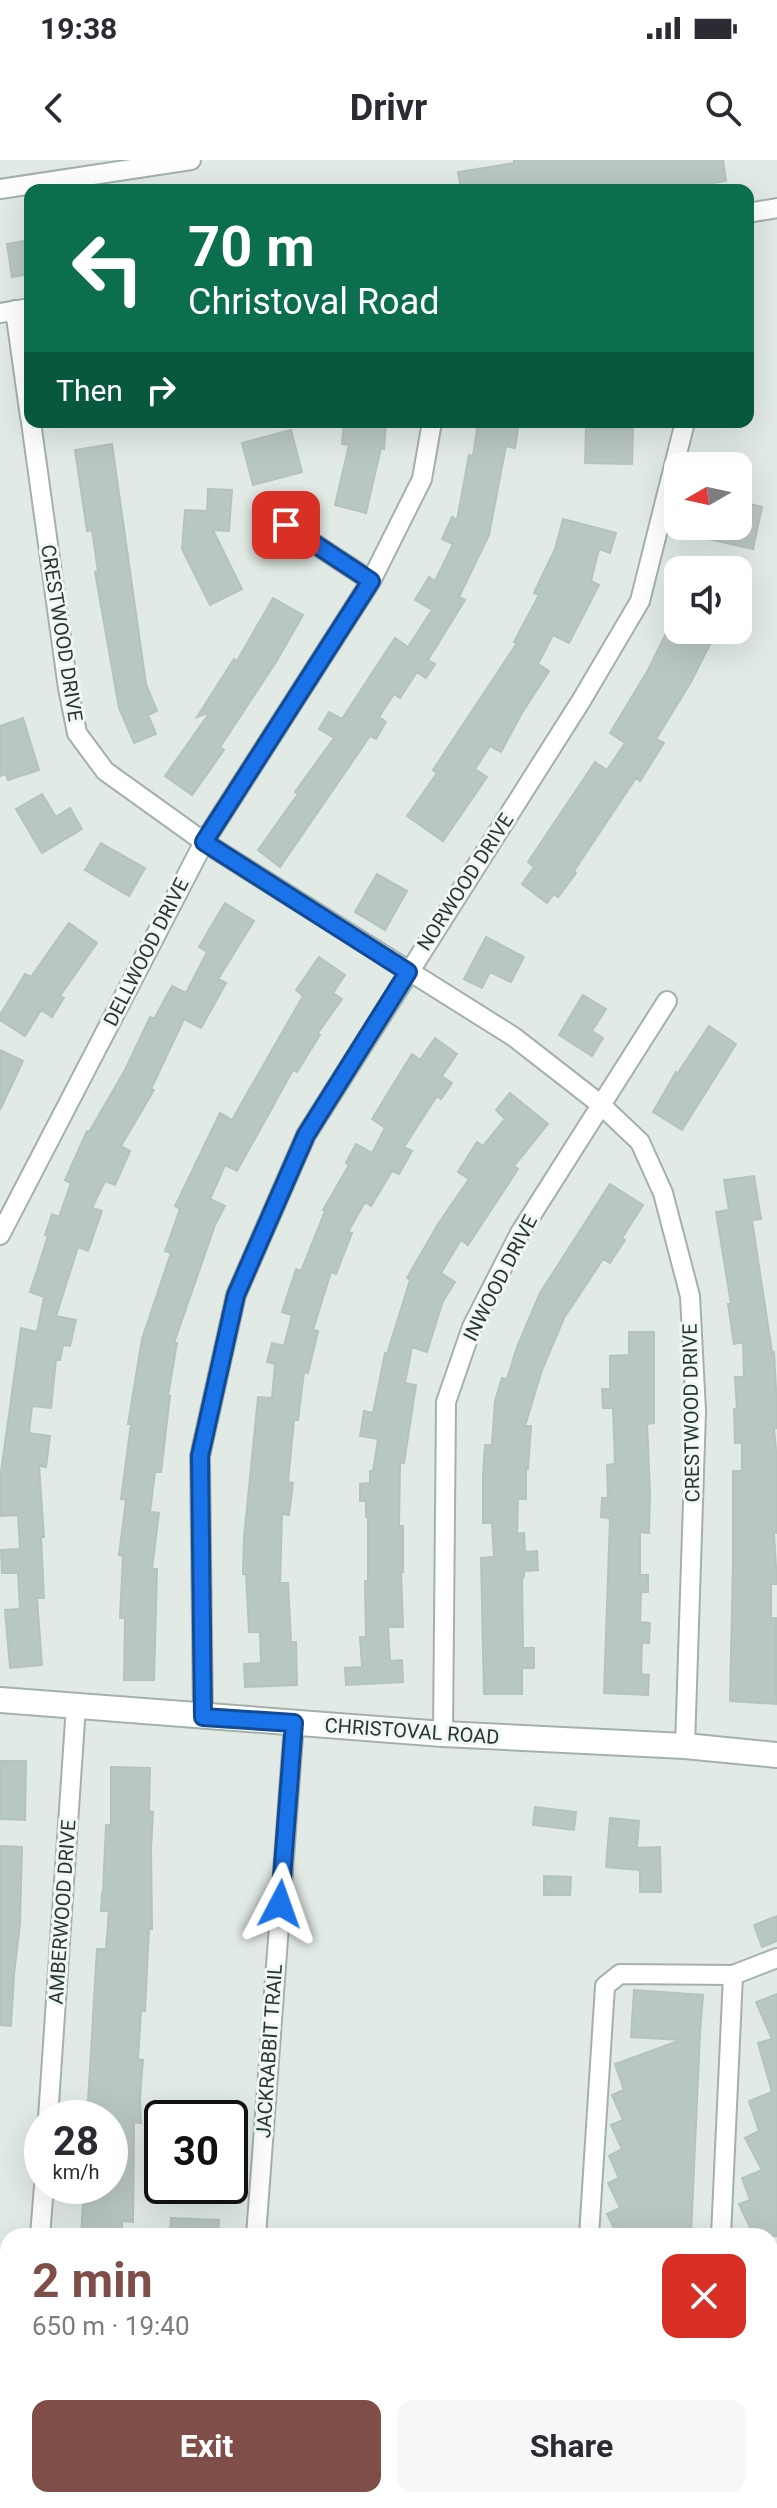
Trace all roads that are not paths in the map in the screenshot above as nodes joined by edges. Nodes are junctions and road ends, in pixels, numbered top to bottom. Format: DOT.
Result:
graph roads {
  1 [pos="191,160"];
  2 [pos="33,184"];
  3 [pos="24,185"];
  4 [pos="0,189"];
  5 [pos="777,208"];
  6 [pos="754,212"];
  7 [pos="15,310"];
  8 [pos="24,375"];
  9 [pos="31,428"];
  10 [pos="431,428"];
  11 [pos="683,428"];
  12 [pos="286,525"];
  13 [pos="371,581"];
  14 [pos="204,842"];
  15 [pos="408,972"];
  16 [pos="667,1001"];
  17 [pos="600,1104"];
  18 [pos="0,1235"];
  19 [pos="0,1700"];
  20 [pos="76,1706"];
  21 [pos="203,1717"];
  22 [pos="294,1723"];
  23 [pos="443,1734"];
  24 [pos="685,1746"];
  25 [pos="777,1755"];
  26 [pos="777,1958"];
  27 [pos="733,1975"];
  28 [pos="49,2100"];
  29 [pos="43,2204"];
  30 [pos="41,2228"];
  31 [pos="257,2228"];
  32 [pos="590,2228"];
  33 [pos="721,2228"];
  1 -- 2 [label="street"];
  3 -- 4 [label="street"];
  5 -- 6 [label="street"];
  7 -- 8 [label="street, CRESTWOOD DRIVE"];
  9 -- 14 [label="street, CRESTWOOD DRIVE"];
  10 -- 13 [label="street, DELLWOOD DRIVE"];
  11 -- 15 [label="street, NORWOOD DRIVE"];
  12 -- 13 [label="street"];
  13 -- 14 [label="street, DELLWOOD DRIVE"];
  14 -- 15 [label="street, CRESTWOOD DRIVE"];
  14 -- 18 [label="street, DELLWOOD DRIVE"];
  15 -- 17 [label="street, CRESTWOOD DRIVE"];
  15 -- 21 [label="street, NORWOOD DRIVE"];
  16 -- 17 [label="street, INWOOD DRIVE"];
  17 -- 23 [label="street, INWOOD DRIVE"];
  17 -- 24 [label="street, CRESTWOOD DRIVE"];
  19 -- 20 [label="street, CHRISTOVAL ROAD"];
  20 -- 21 [label="street, CHRISTOVAL ROAD"];
  20 -- 28 [label="street, AMBERWOOD DRIVE"];
  21 -- 22 [label="street, CHRISTOVAL ROAD"];
  22 -- 23 [label="street, CHRISTOVAL ROAD"];
  22 -- 31 [label="street, JACKRABBIT TRAIL"];
  23 -- 24 [label="street, CHRISTOVAL ROAD"];
  24 -- 25 [label="street, CHRISTOVAL ROAD"];
  26 -- 27 [label="street"];
  27 -- 32 [label="street"];
  27 -- 33 [label="street"];
  29 -- 30 [label="street"];
}
